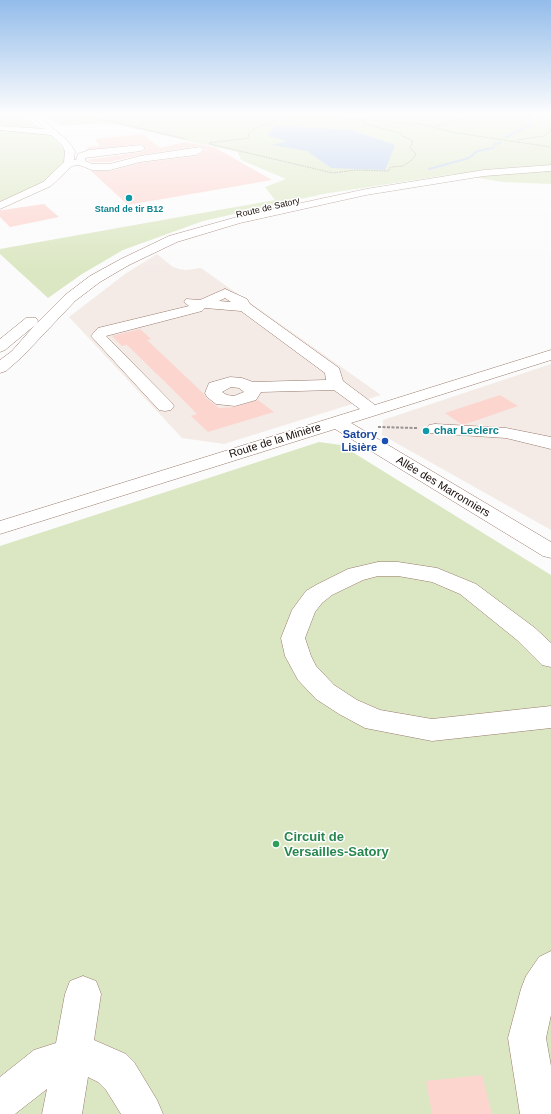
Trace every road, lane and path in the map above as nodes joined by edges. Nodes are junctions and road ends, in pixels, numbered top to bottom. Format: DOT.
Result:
graph roads {
  1 [pos="65,167"];
  2 [pos="92,167"];
  3 [pos="110,167"];
  4 [pos="391,167"];
  5 [pos="537,167"];
  6 [pos="543,167"];
  7 [pos="333,172"];
  8 [pos="0,206"];
  9 [pos="40,328"];
  10 [pos="0,346"];
  11 [pos="551,355"];
  12 [pos="0,360"];
  13 [pos="0,368"];
  14 [pos="337,385"];
  15 [pos="251,387"];
  16 [pos="165,406"];
  17 [pos="373,410"];
  18 [pos="336,422"];
  19 [pos="384,428"];
  20 [pos="435,429"];
  21 [pos="551,443"];
  22 [pos="0,528"];
  23 [pos="551,551"];
  24 [pos="551,658"];
  25 [pos="551,716"];
  26 [pos="551,969"];
  27 [pos="83,994"];
  28 [pos="71,1058"];
  29 [pos="0,1101"];
  30 [pos="62,1114"];
  31 [pos="143,1114"];
  32 [pos="540,1114"];
  1 -- 8 [label="main road"];
  2 -- 3 [label="main road"];
  4 -- 7 [label="path"];
  5 -- 10 [label="main road, Route de Satory"];
  6 -- 9 [label="main road, Route de Satory"];
  9 -- 12 [label="main road"];
  9 -- 13 [label="main road"];
  11 -- 17 [label="main road, Route de la Minière"];
  14 -- 15 [label="main road"];
  14 -- 16 [label="main road"];
  14 -- 17 [label="main road"];
  17 -- 18 [label="main road, Route de la Minière"];
  18 -- 22 [label="main road, Route de la Minière"];
  18 -- 23 [label="main road, Allée des Marronniers"];
  19 -- 20 [label="path"];
  20 -- 21 [label="main road"];
  24 -- 25 [label="main road"];
  26 -- 32 [label="main road"];
  27 -- 28 [label="main road"];
  28 -- 29 [label="main road"];
  28 -- 30 [label="main road"];
  28 -- 31 [label="main road"];
}
